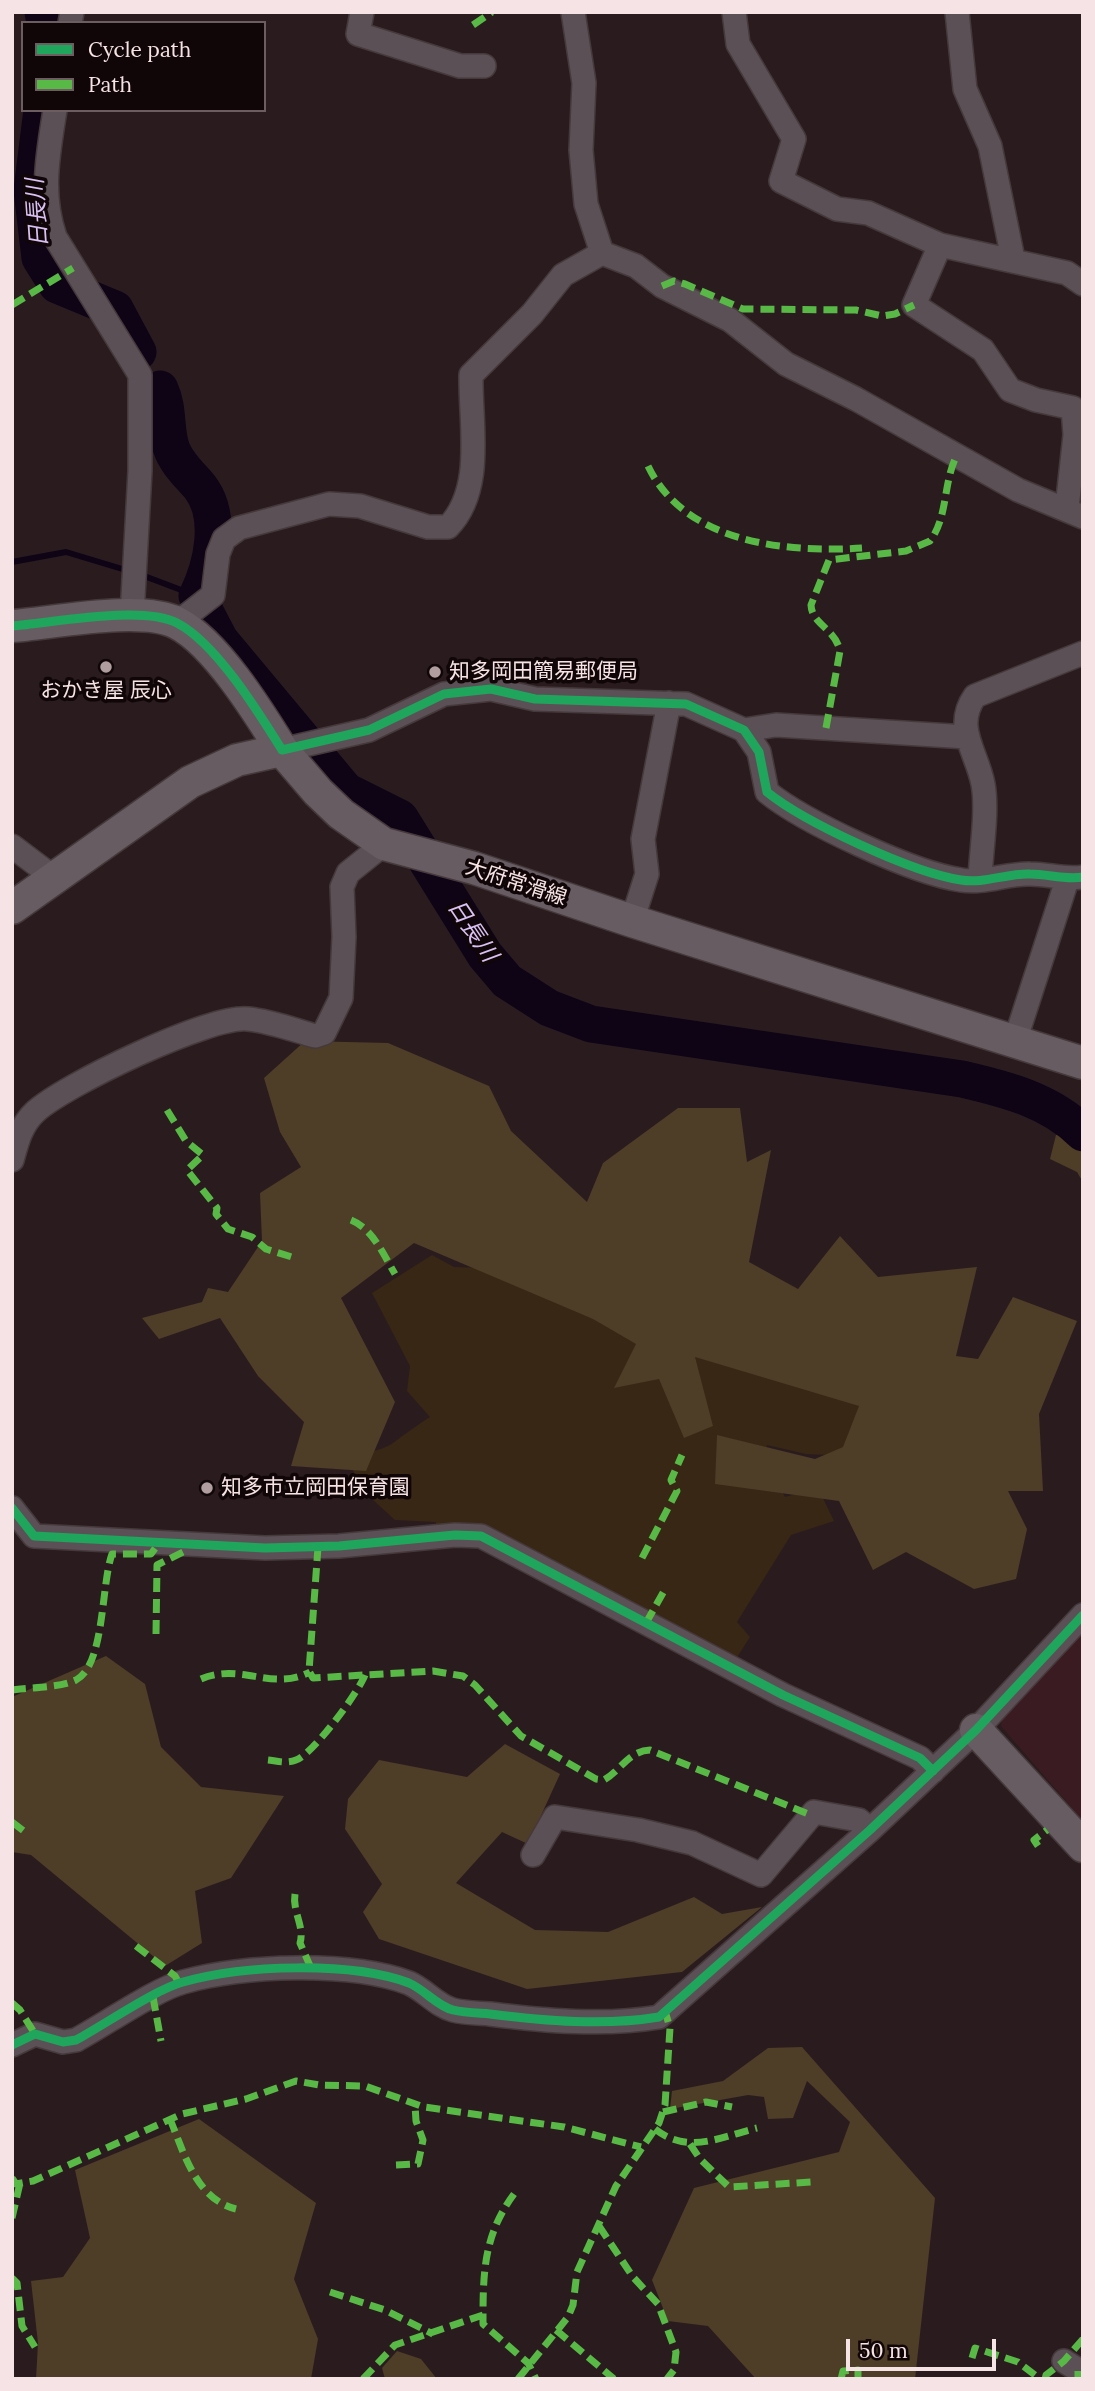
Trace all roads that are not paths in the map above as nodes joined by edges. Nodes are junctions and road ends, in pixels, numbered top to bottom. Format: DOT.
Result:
graph roads {
  1 [pos="362,12"];
  2 [pos="573,12"];
  3 [pos="734,12"];
  4 [pos="957,12"];
  5 [pos="484,66"];
  6 [pos="55,112"];
  7 [pos="940,245"];
  8 [pos="602,253"];
  9 [pos="1013,259"];
  10 [pos="1083,284"];
  11 [pos="1083,407"];
  12 [pos="1075,435"];
  13 [pos="1075,513"];
  14 [pos="195,609"];
  15 [pos="132,615"];
  16 [pos="12,626"];
  17 [pos="1083,653"];
  18 [pos="669,703"];
  19 [pos="744,730"];
  20 [pos="967,737"];
  21 [pos="297,745"];
  22 [pos="12,846"];
  23 [pos="410,850"];
  24 [pos="53,877"];
  25 [pos="1075,878"];
  26 [pos="981,879"];
  27 [pos="12,908"];
  28 [pos="632,921"];
  29 [pos="1015,1041"];
  30 [pos="1083,1063"];
  31 [pos="12,1160"];
  32 [pos="12,1508"];
  33 [pos="27,1530"];
  34 [pos="12,1548"];
  35 [pos="1083,1615"];
  36 [pos="976,1730"];
  37 [pos="933,1771"];
  38 [pos="870,1830"];
  39 [pos="1083,1846"];
  40 [pos="533,1856"];
  41 [pos="12,2045"];
  1 -- 5 [label="street"];
  2 -- 8 [label="street"];
  3 -- 7 [label="street"];
  4 -- 9 [label="street"];
  6 -- 15 [label="street"];
  7 -- 9 [label="street"];
  7 -- 12 [label="street"];
  8 -- 13 [label="street"];
  8 -- 14 [label="street"];
  9 -- 10 [label="street"];
  11 -- 12 [label="street"];
  12 -- 13 [label="street"];
  14 -- 15 [label="main road"];
  14 -- 21 [label="main road, 大府常滑線"];
  15 -- 16 [label="main road"];
  17 -- 20 [label="street"];
  18 -- 19 [label="street"];
  18 -- 21 [label="street"];
  18 -- 28 [label="street"];
  19 -- 20 [label="street"];
  19 -- 26 [label="street"];
  20 -- 26 [label="street"];
  21 -- 23 [label="main road, 大府常滑線"];
  21 -- 24 [label="main road"];
  22 -- 24 [label="street"];
  23 -- 28 [label="main road, 大府常滑線"];
  23 -- 31 [label="street"];
  24 -- 27 [label="main road"];
  25 -- 26 [label="street"];
  25 -- 29 [label="street"];
  28 -- 29 [label="main road, 大府常滑線"];
  29 -- 30 [label="main road, 大府常滑線"];
  32 -- 33 [label="street"];
  33 -- 34 [label="street"];
  33 -- 37 [label="street"];
  35 -- 36 [label="street"];
  36 -- 37 [label="street"];
  36 -- 39 [label="main road"];
  37 -- 38 [label="street"];
  38 -- 40 [label="street"];
  38 -- 41 [label="street"];
}
